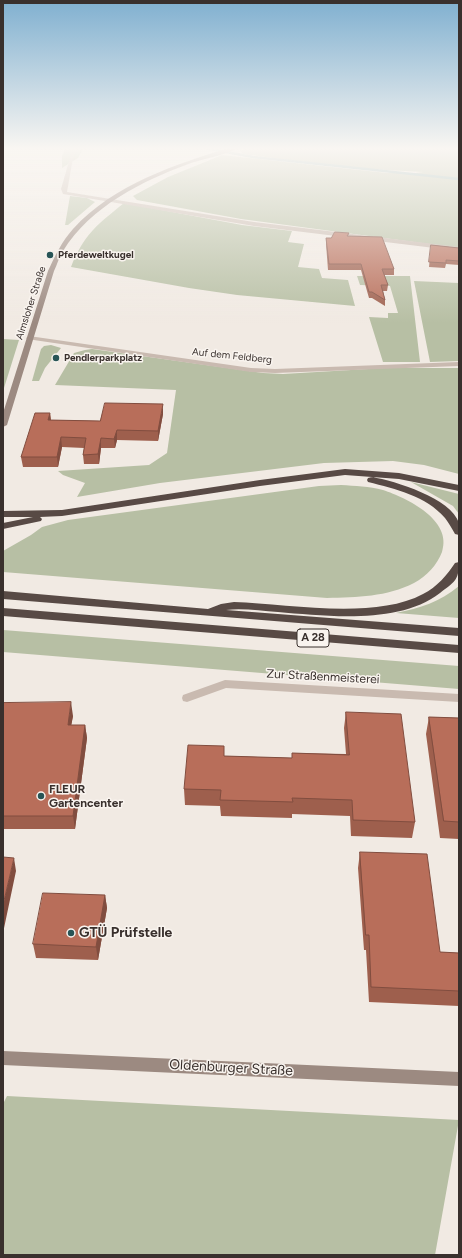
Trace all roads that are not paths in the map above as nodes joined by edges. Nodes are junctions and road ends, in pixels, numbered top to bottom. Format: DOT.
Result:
graph roads {
  1 [pos="105,206"];
  2 [pos="152,206"];
  3 [pos="459,249"];
  4 [pos="30,338"];
  5 [pos="459,364"];
  6 [pos="3,426"];
  7 [pos="313,475"];
  8 [pos="459,488"];
  9 [pos="62,513"];
  10 [pos="3,514"];
  11 [pos="3,526"];
  12 [pos="459,532"];
  13 [pos="459,565"];
  14 [pos="3,595"];
  15 [pos="3,612"];
  16 [pos="198,612"];
  17 [pos="459,632"];
  18 [pos="459,649"];
  19 [pos="187,698"];
  20 [pos="459,698"];
  21 [pos="3,1058"];
  22 [pos="459,1079"];
  1 -- 4 [label="street, Almsloher Straße"];
  2 -- 3 [label="street"];
  4 -- 5 [label="street, Auf dem Feldberg"];
  4 -- 6 [label="street, Almsloher Straße"];
  7 -- 8 [label="highway"];
  7 -- 9 [label="highway"];
  7 -- 12 [label="highway"];
  9 -- 10 [label="highway"];
  9 -- 11 [label="highway"];
  13 -- 16 [label="highway"];
  14 -- 16 [label="highway, A 28"];
  15 -- 18 [label="highway, A 28"];
  16 -- 17 [label="highway, A 28"];
  19 -- 20 [label="street, Zur Straßenmeisterei"];
  21 -- 22 [label="street, Oldenburger Straße"];
}
